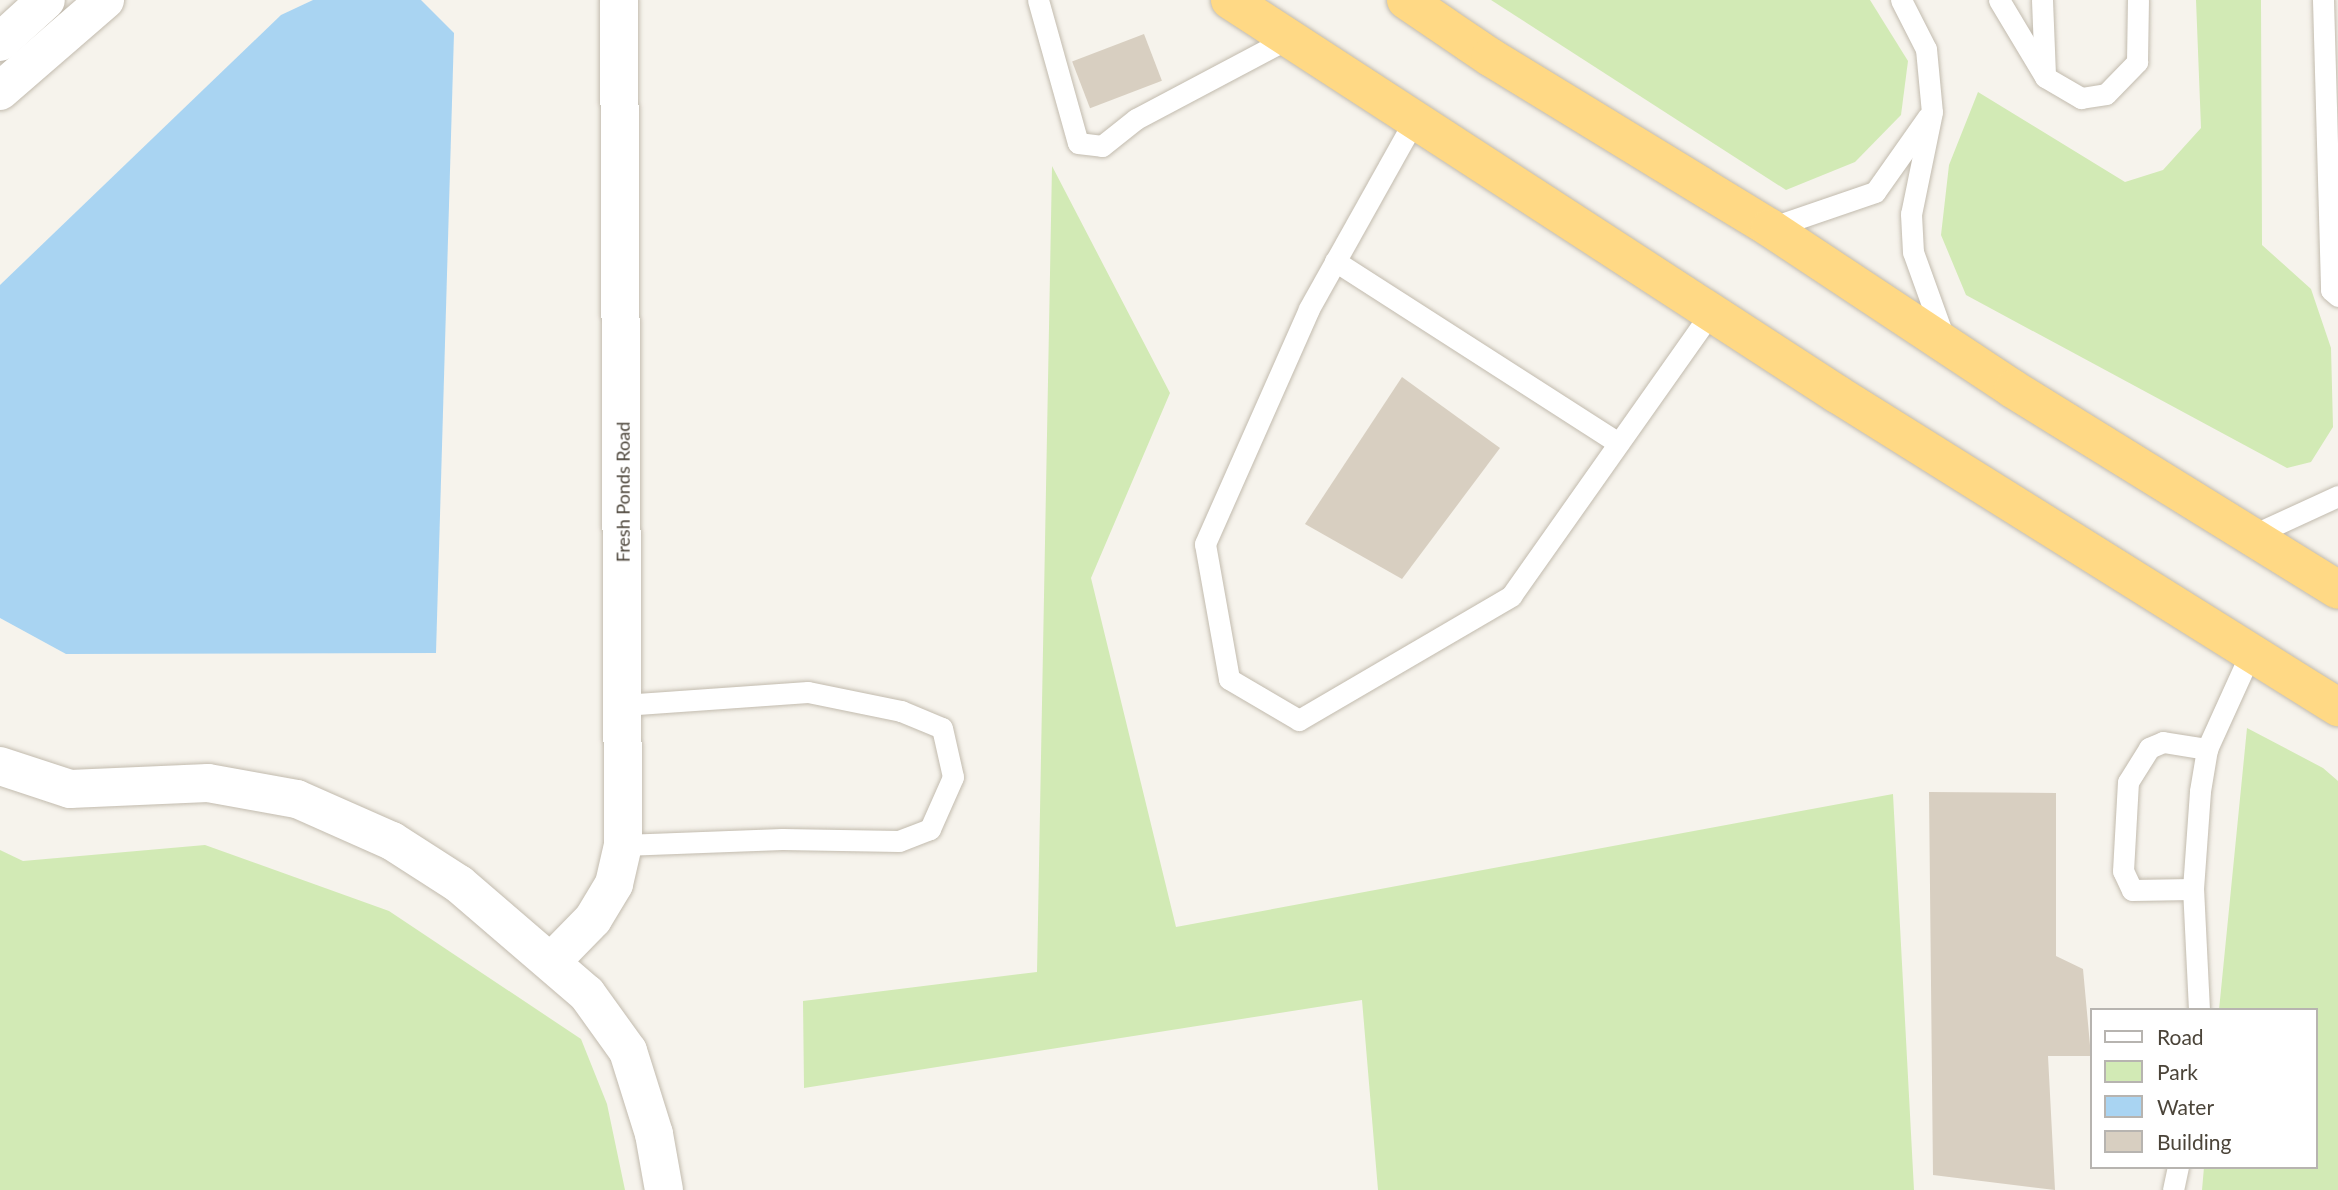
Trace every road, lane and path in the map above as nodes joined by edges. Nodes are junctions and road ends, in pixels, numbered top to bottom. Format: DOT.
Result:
graph roads {
  1 [pos="46,0"];
  2 [pos="105,0"];
  3 [pos="619,0"];
  4 [pos="1038,0"];
  5 [pos="1230,0"];
  6 [pos="1406,0"];
  7 [pos="1901,0"];
  8 [pos="1999,0"];
  9 [pos="2042,0"];
  10 [pos="2138,0"];
  11 [pos="2323,0"];
  12 [pos="1289,38"];
  13 [pos="0,42"];
  14 [pos="2045,76"];
  15 [pos="0,91"];
  16 [pos="1931,112"];
  17 [pos="1415,120"];
  18 [pos="1770,228"];
  19 [pos="1335,261"];
  20 [pos="2338,296"];
  21 [pos="1711,312"];
  22 [pos="1946,344"];
  23 [pos="1619,443"];
  24 [pos="2338,496"];
  25 [pos="2251,536"];
  26 [pos="2338,590"];
  27 [pos="2251,652"];
  28 [pos="623,705"];
  29 [pos="2338,706"];
  30 [pos="2207,749"];
  31 [pos="0,766"];
  32 [pos="623,845"];
  33 [pos="2193,889"];
  34 [pos="553,961"];
  35 [pos="2199,1008"];
  36 [pos="2178,1169"];
  37 [pos="664,1190"];
  38 [pos="2173,1190"];
  1 -- 13 [label="street"];
  2 -- 15 [label="street"];
  3 -- 28 [label="street, Fresh Ponds Road"];
  4 -- 12 [label="lane"];
  5 -- 12 [label="highway"];
  6 -- 18 [label="highway"];
  7 -- 16 [label="lane"];
  8 -- 14 [label="lane"];
  9 -- 14 [label="lane"];
  10 -- 14 [label="lane"];
  11 -- 20 [label="lane"];
  12 -- 17 [label="highway"];
  16 -- 18 [label="lane"];
  16 -- 22 [label="lane"];
  17 -- 19 [label="lane"];
  17 -- 21 [label="highway"];
  18 -- 22 [label="highway"];
  19 -- 23 [label="lane"];
  19 -- 23 [label="lane"];
  21 -- 23 [label="lane"];
  21 -- 27 [label="highway"];
  22 -- 25 [label="highway"];
  24 -- 25 [label="lane"];
  25 -- 26 [label="highway"];
  27 -- 29 [label="highway"];
  27 -- 30 [label="lane"];
  28 -- 32 [label="street, Fresh Ponds Road"];
  28 -- 32 [label="lane"];
  30 -- 33 [label="lane"];
  30 -- 33 [label="lane"];
  31 -- 34 [label="street"];
  32 -- 34 [label="street, Fresh Ponds Road"];
  33 -- 35 [label="lane"];
  34 -- 37 [label="street"];
  36 -- 38 [label="lane"];
}
